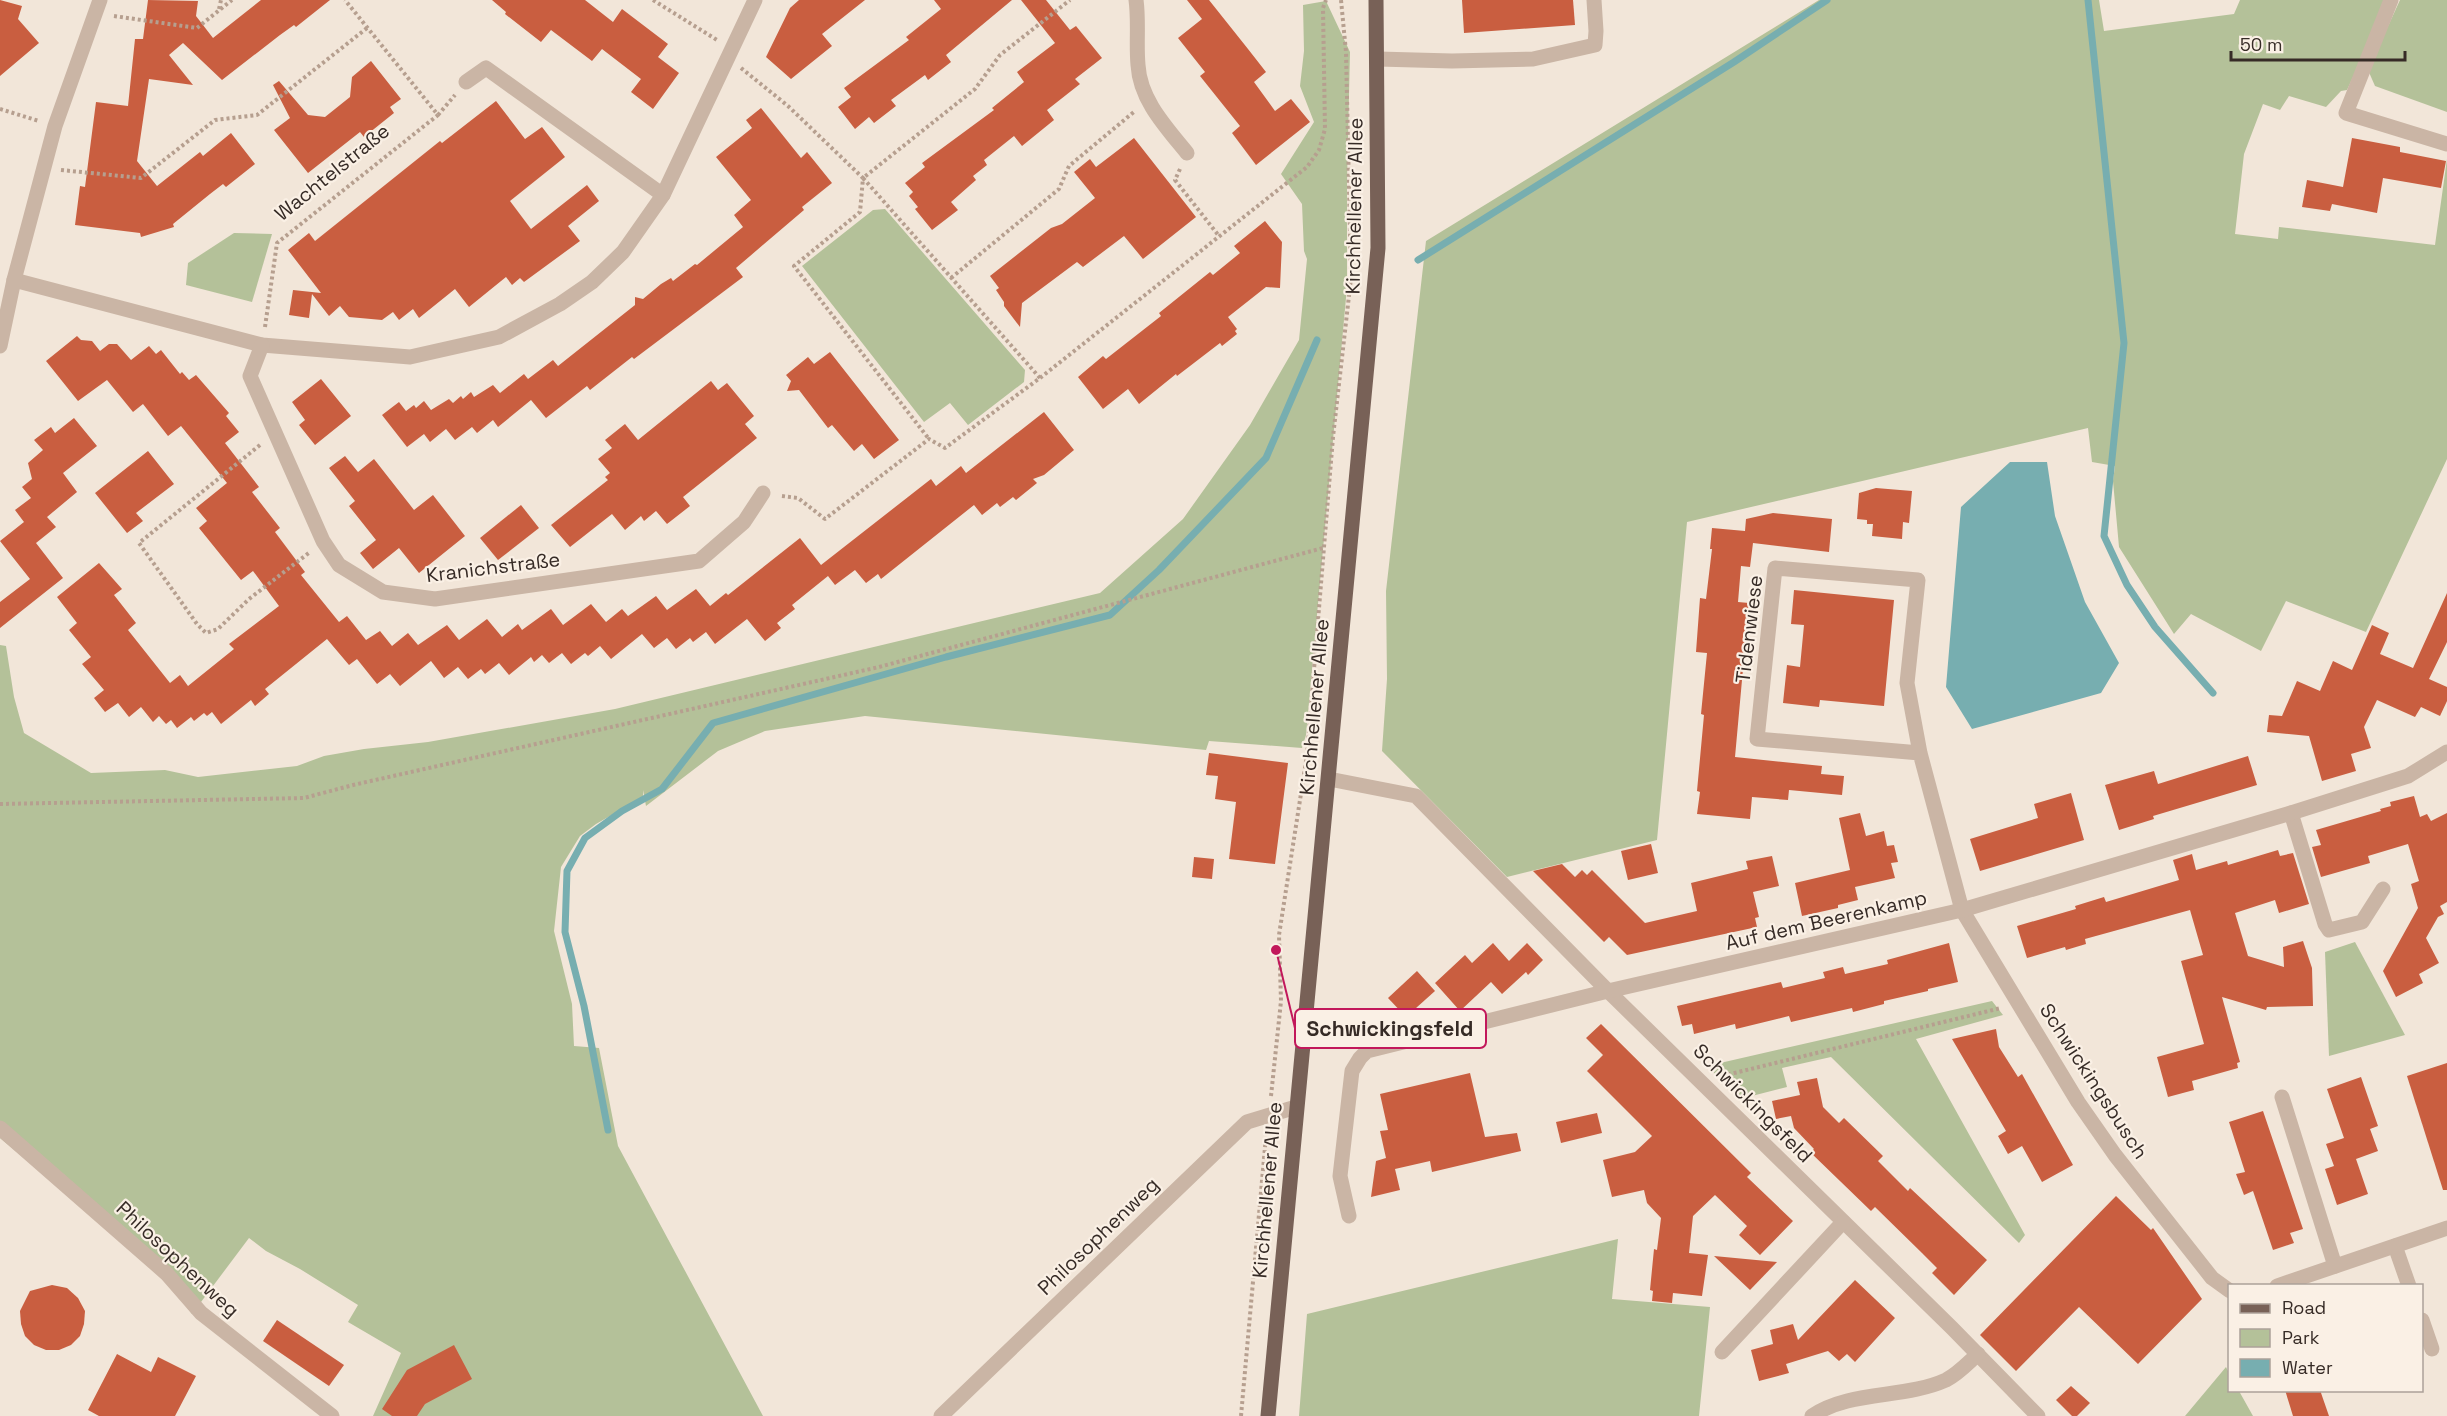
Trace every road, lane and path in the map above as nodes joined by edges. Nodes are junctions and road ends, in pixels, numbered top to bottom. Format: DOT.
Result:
graph roads {
  1 [pos="221,0"];
  2 [pos="232,0"];
  3 [pos="345,0"];
  4 [pos="653,0"];
  5 [pos="755,0"];
  6 [pos="1070,0"];
  7 [pos="1136,0"];
  8 [pos="1326,0"];
  9 [pos="1341,0"];
  10 [pos="1376,0"];
  11 [pos="1594,0"];
  12 [pos="2391,0"];
  13 [pos="98,7"];
  14 [pos="219,10"];
  15 [pos="367,28"];
  16 [pos="731,54"];
  17 [pos="1378,59"];
  18 [pos="466,82"];
  19 [pos="1148,99"];
  20 [pos="0,109"];
  21 [pos="438,115"];
  22 [pos="55,126"];
  23 [pos="2447,144"];
  24 [pos="1187,153"];
  25 [pos="45,168"];
  26 [pos="863,178"];
  27 [pos="663,195"];
  28 [pos="1219,236"];
  29 [pos="951,278"];
  30 [pos="14,280"];
  31 [pos="262,345"];
  32 [pos="0,346"];
  33 [pos="1040,378"];
  34 [pos="275,433"];
  35 [pos="929,439"];
  36 [pos="763,493"];
  37 [pos="323,541"];
  38 [pos="1323,548"];
  39 [pos="2447,752"];
  40 [pos="1920,753"];
  41 [pos="1329,779"];
  42 [pos="0,804"];
  43 [pos="2291,813"];
  44 [pos="2383,889"];
  45 [pos="1962,910"];
  46 [pos="1608,991"];
  47 [pos="2019,1004"];
  48 [pos="1701,1081"];
  49 [pos="2282,1097"];
  50 [pos="1296,1107"];
  51 [pos="1267,1116"];
  52 [pos="0,1128"];
  53 [pos="1348,1216"];
  54 [pos="1843,1222"];
  55 [pos="2447,1228"];
  56 [pos="2395,1246"];
  57 [pos="2335,1266"];
  58 [pos="2303,1281"];
  59 [pos="2287,1284"];
  60 [pos="2408,1284"];
  61 [pos="2228,1291"];
  62 [pos="2423,1325"];
  63 [pos="2432,1349"];
  64 [pos="1722,1352"];
  65 [pos="1978,1354"];
  66 [pos="332,1416"];
  67 [pos="941,1416"];
  68 [pos="1240,1416"];
  69 [pos="1268,1416"];
  70 [pos="1812,1416"];
  71 [pos="2038,1416"];
  1 -- 14 [label="path"];
  2 -- 14 [label="path"];
  3 -- 15 [label="path"];
  4 -- 16 [label="path"];
  5 -- 16 [label="street"];
  6 -- 26 [label="path"];
  7 -- 19 [label="street"];
  8 -- 28 [label="path"];
  9 -- 38 [label="path"];
  10 -- 17 [label="main road, Kirchhellener Allee"];
  11 -- 17 [label="street"];
  12 -- 23 [label="street"];
  13 -- 14 [label="path"];
  13 -- 22 [label="street"];
  15 -- 21 [label="path"];
  15 -- 25 [label="path"];
  16 -- 26 [label="path"];
  16 -- 27 [label="street"];
  17 -- 41 [label="main road, Kirchhellener Allee"];
  18 -- 21 [label="path, Wachtelstraße"];
  18 -- 27 [label="street"];
  19 -- 24 [label="street"];
  19 -- 29 [label="path"];
  20 -- 22 [label="path"];
  21 -- 31 [label="path, Wachtelstraße"];
  22 -- 25 [label="street"];
  24 -- 28 [label="path"];
  25 -- 30 [label="street"];
  26 -- 29 [label="path"];
  26 -- 35 [label="path"];
  27 -- 31 [label="street"];
  28 -- 33 [label="path"];
  29 -- 33 [label="path"];
  30 -- 31 [label="street"];
  30 -- 32 [label="street"];
  31 -- 34 [label="street, Kranichstraße"];
  33 -- 35 [label="path"];
  34 -- 37 [label="street, Kranichstraße"];
  34 -- 37 [label="path"];
  35 -- 36 [label="path"];
  36 -- 37 [label="street, Kranichstraße"];
  38 -- 42 [label="path"];
  38 -- 51 [label="path"];
  39 -- 43 [label="street, Auf dem Beerenkamp"];
  40 -- 40 [label="street, Tidenwiese"];
  40 -- 45 [label="street, Tidenwiese"];
  41 -- 46 [label="street, Schwickingsfeld"];
  41 -- 50 [label="main road, Kirchhellener Allee"];
  43 -- 44 [label="street"];
  43 -- 45 [label="street, Auf dem Beerenkamp"];
  45 -- 46 [label="street, Auf dem Beerenkamp"];
  45 -- 47 [label="street, Schwickingsbusch"];
  46 -- 48 [label="street, Schwickingsfeld"];
  46 -- 53 [label="street, Auf dem Beerenkamp"];
  47 -- 48 [label="path"];
  47 -- 61 [label="street, Schwickingsbusch"];
  48 -- 54 [label="street, Schwickingsfeld"];
  49 -- 57 [label="street"];
  50 -- 51 [label="street, Philosophenweg"];
  50 -- 69 [label="main road, Kirchhellener Allee"];
  51 -- 67 [label="street, Philosophenweg"];
  51 -- 68 [label="path"];
  52 -- 66 [label="street, Philosophenweg"];
  54 -- 64 [label="street"];
  54 -- 65 [label="street, Schwickingsfeld"];
  55 -- 56 [label="street"];
  56 -- 57 [label="street"];
  56 -- 60 [label="street"];
  57 -- 58 [label="street"];
  58 -- 59 [label="street"];
  62 -- 63 [label="street"];
  65 -- 70 [label="street"];
  65 -- 71 [label="street, Schwickingsfeld"];
}
